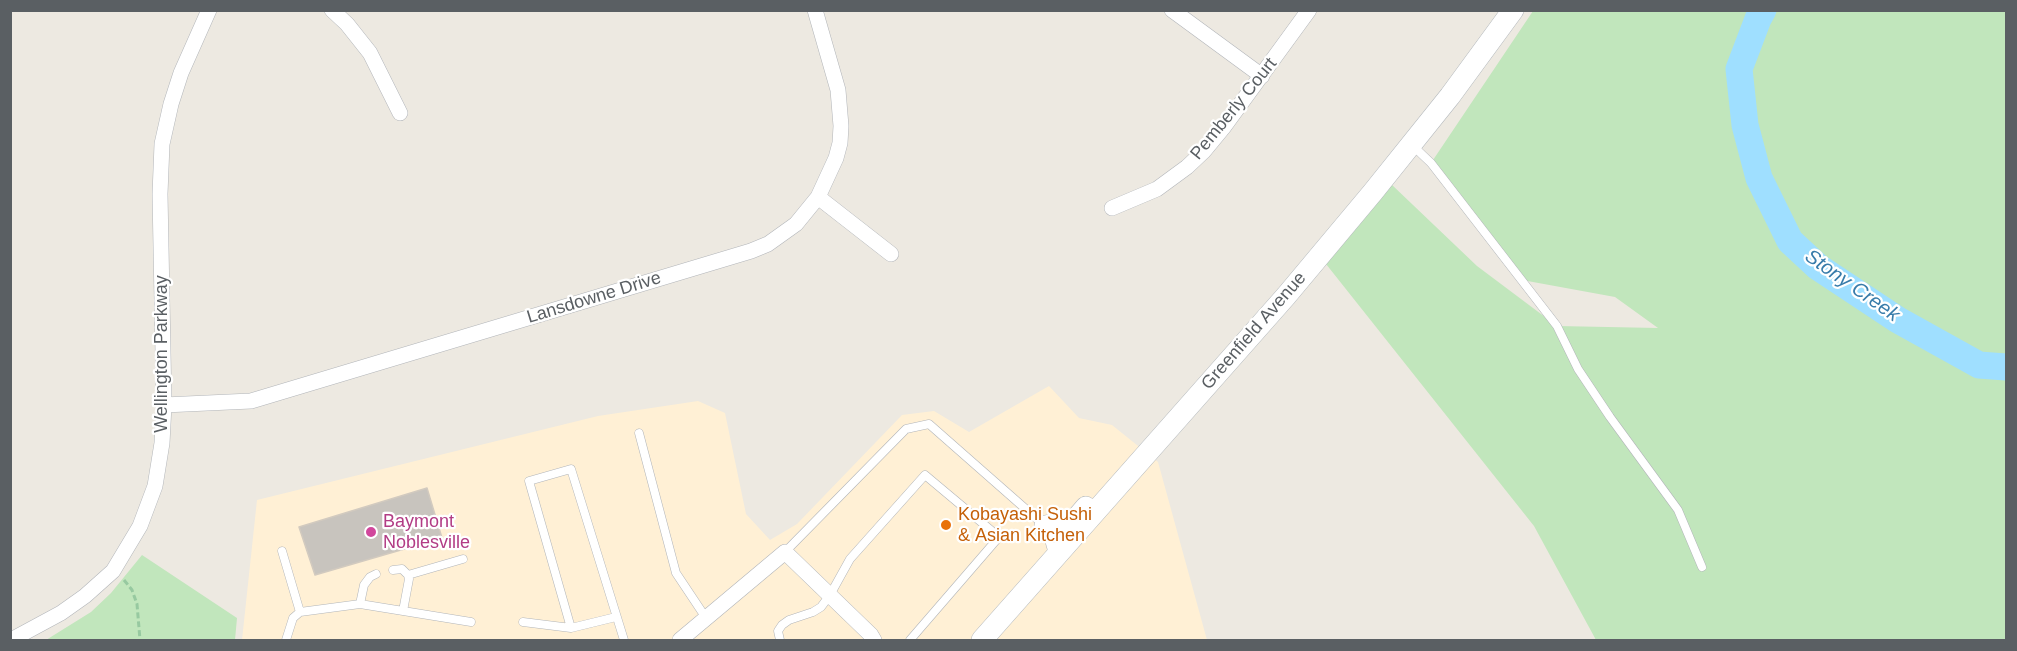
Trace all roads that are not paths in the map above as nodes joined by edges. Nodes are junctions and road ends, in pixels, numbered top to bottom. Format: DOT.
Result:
graph roads {
  1 [pos="209,10"];
  2 [pos="332,10"];
  3 [pos="815,10"];
  4 [pos="1172,10"];
  5 [pos="1309,10"];
  6 [pos="1513,10"];
  7 [pos="1262,76"];
  8 [pos="400,113"];
  9 [pos="1411,144"];
  10 [pos="818,197"];
  11 [pos="1112,208"];
  12 [pos="891,254"];
  13 [pos="1194,399"];
  14 [pos="164,405"];
  15 [pos="639,433"];
  16 [pos="1045,526"];
  17 [pos="282,551"];
  18 [pos="785,552"];
  19 [pos="1054,558"];
  20 [pos="463,559"];
  21 [pos="1702,567"];
  22 [pos="393,570"];
  23 [pos="376,574"];
  24 [pos="408,575"];
  25 [pos="830,595"];
  26 [pos="360,604"];
  27 [pos="404,610"];
  28 [pos="300,612"];
  29 [pos="616,616"];
  30 [pos="706,619"];
  31 [pos="471,622"];
  32 [pos="523,622"];
  33 [pos="572,628"];
  34 [pos="873,639"];
  35 [pos="11,640"];
  36 [pos="286,640"];
  37 [pos="624,640"];
  38 [pos="680,640"];
  39 [pos="780,640"];
  40 [pos="910,640"];
  41 [pos="982,640"];
  1 -- 14 [label="street, Wellington Parkway"];
  2 -- 8 [label="street"];
  3 -- 10 [label="street, Lansdowne Drive"];
  4 -- 7 [label="street"];
  5 -- 7 [label="street, Pemberly Court"];
  6 -- 9 [label="main road, Greenfield Avenue"];
  7 -- 11 [label="street, Pemberly Court"];
  9 -- 13 [label="main road, Greenfield Avenue"];
  9 -- 21 [label="lane"];
  10 -- 12 [label="street"];
  10 -- 14 [label="street, Lansdowne Drive"];
  13 -- 16 [label="main road"];
  13 -- 19 [label="main road, Greenfield Avenue"];
  14 -- 35 [label="street, Wellington Parkway"];
  15 -- 30 [label="lane"];
  16 -- 18 [label="lane"];
  16 -- 19 [label="lane"];
  17 -- 28 [label="lane"];
  18 -- 25 [label="street"];
  18 -- 30 [label="street"];
  19 -- 41 [label="main road, Greenfield Avenue"];
  20 -- 24 [label="lane"];
  22 -- 24 [label="lane"];
  23 -- 26 [label="lane"];
  24 -- 27 [label="lane"];
  25 -- 34 [label="street"];
  25 -- 39 [label="lane"];
  25 -- 40 [label="lane"];
  26 -- 27 [label="lane"];
  26 -- 28 [label="lane"];
  27 -- 31 [label="lane"];
  28 -- 36 [label="lane"];
  29 -- 33 [label="lane"];
  29 -- 33 [label="lane"];
  29 -- 37 [label="lane"];
  30 -- 38 [label="street"];
  32 -- 33 [label="lane"];
}
